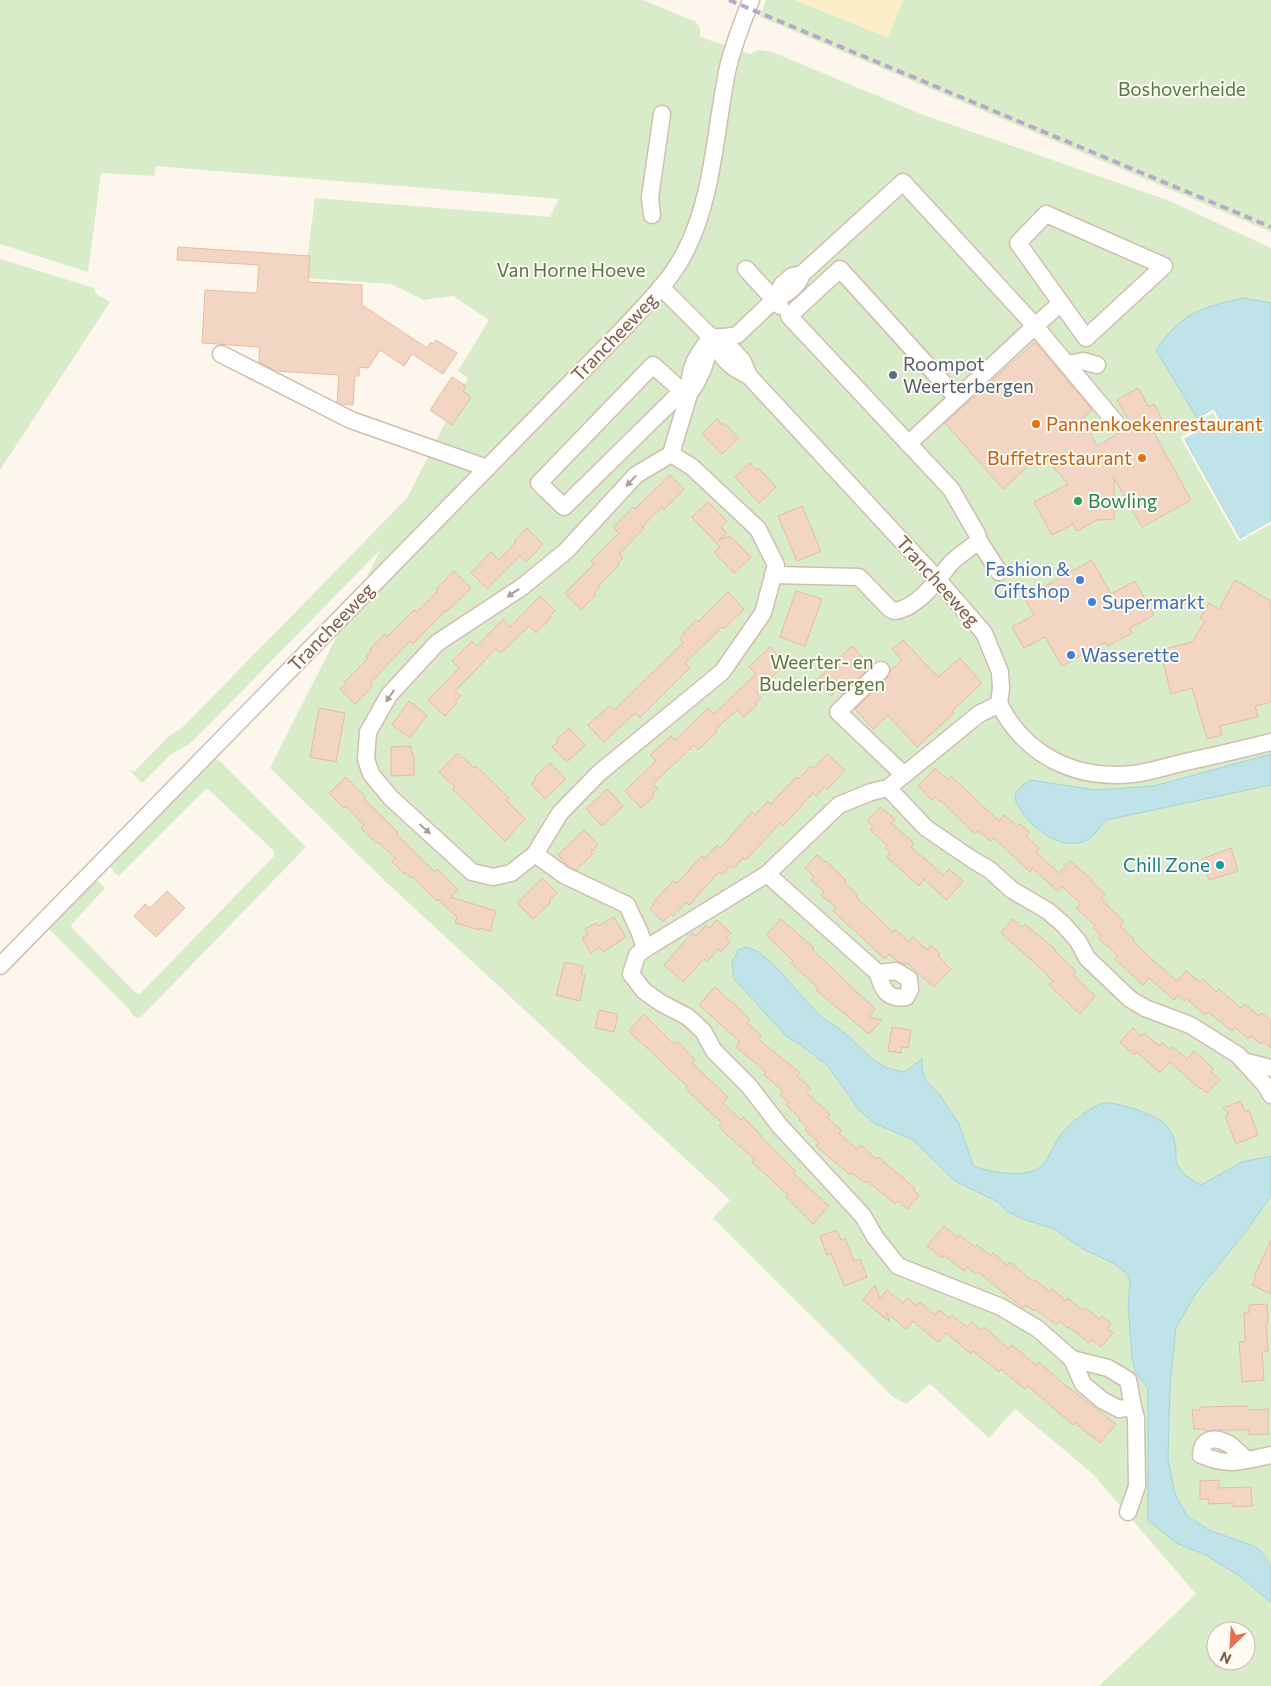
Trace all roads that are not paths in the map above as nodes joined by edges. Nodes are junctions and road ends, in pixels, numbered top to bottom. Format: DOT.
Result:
graph roads {
  1 [pos="751,0"];
  2 [pos="662,114"];
  3 [pos="652,215"];
  4 [pos="746,269"];
  5 [pos="661,287"];
  6 [pos="774,300"];
  7 [pos="1061,304"];
  8 [pos="789,316"];
  9 [pos="1035,326"];
  10 [pos="716,338"];
  11 [pos="221,354"];
  12 [pos="1067,364"];
  13 [pos="1097,365"];
  14 [pos="685,392"];
  15 [pos="958,398"];
  16 [pos="1116,423"];
  17 [pos="908,444"];
  18 [pos="671,454"];
  19 [pos="487,468"];
  20 [pos="979,541"];
  21 [pos="999,572"];
  22 [pos="773,575"];
  23 [pos="938,580"];
  24 [pos="881,670"];
  25 [pos="999,704"];
  26 [pos="1271,742"];
  27 [pos="904,775"];
  28 [pos="888,788"];
  29 [pos="535,854"];
  30 [pos="767,874"];
  31 [pos="645,949"];
  32 [pos="0,966"];
  33 [pos="878,973"];
  34 [pos="1243,1061"];
  35 [pos="1271,1068"];
  36 [pos="1271,1095"];
  37 [pos="1072,1359"];
  38 [pos="1133,1407"];
  39 [pos="1271,1455"];
  40 [pos="1247,1460"];
  41 [pos="1128,1512"];
  1 -- 5 [label="street, Trancheeweg"];
  2 -- 3 [label="street"];
  4 -- 6 [label="street"];
  5 -- 10 [label="street, Trancheeweg"];
  5 -- 19 [label="street, Trancheeweg"];
  6 -- 8 [label="street"];
  6 -- 9 [label="street"];
  6 -- 10 [label="street"];
  7 -- 7 [label="street"];
  7 -- 9 [label="street"];
  8 -- 15 [label="street"];
  8 -- 17 [label="street"];
  9 -- 12 [label="street"];
  9 -- 15 [label="street"];
  10 -- 14 [label="street"];
  10 -- 23 [label="street, Trancheeweg"];
  11 -- 19 [label="street"];
  12 -- 13 [label="street"];
  12 -- 16 [label="street"];
  14 -- 14 [label="street"];
  14 -- 18 [label="street"];
  15 -- 17 [label="street"];
  17 -- 20 [label="street"];
  18 -- 22 [label="street"];
  18 -- 29 [label="street, one-way"];
  19 -- 32 [label="street, Trancheeweg"];
  20 -- 21 [label="street"];
  20 -- 23 [label="street"];
  22 -- 23 [label="street"];
  22 -- 29 [label="street"];
  23 -- 25 [label="street, Trancheeweg"];
  24 -- 27 [label="street"];
  25 -- 26 [label="street"];
  25 -- 27 [label="street"];
  27 -- 28 [label="street"];
  28 -- 30 [label="street"];
  28 -- 34 [label="street"];
  29 -- 31 [label="street"];
  30 -- 31 [label="street"];
  30 -- 33 [label="street"];
  31 -- 37 [label="street"];
  34 -- 35 [label="street"];
  34 -- 36 [label="street"];
  37 -- 38 [label="street"];
  37 -- 38 [label="street"];
  38 -- 41 [label="street"];
  39 -- 40 [label="street"];
}
